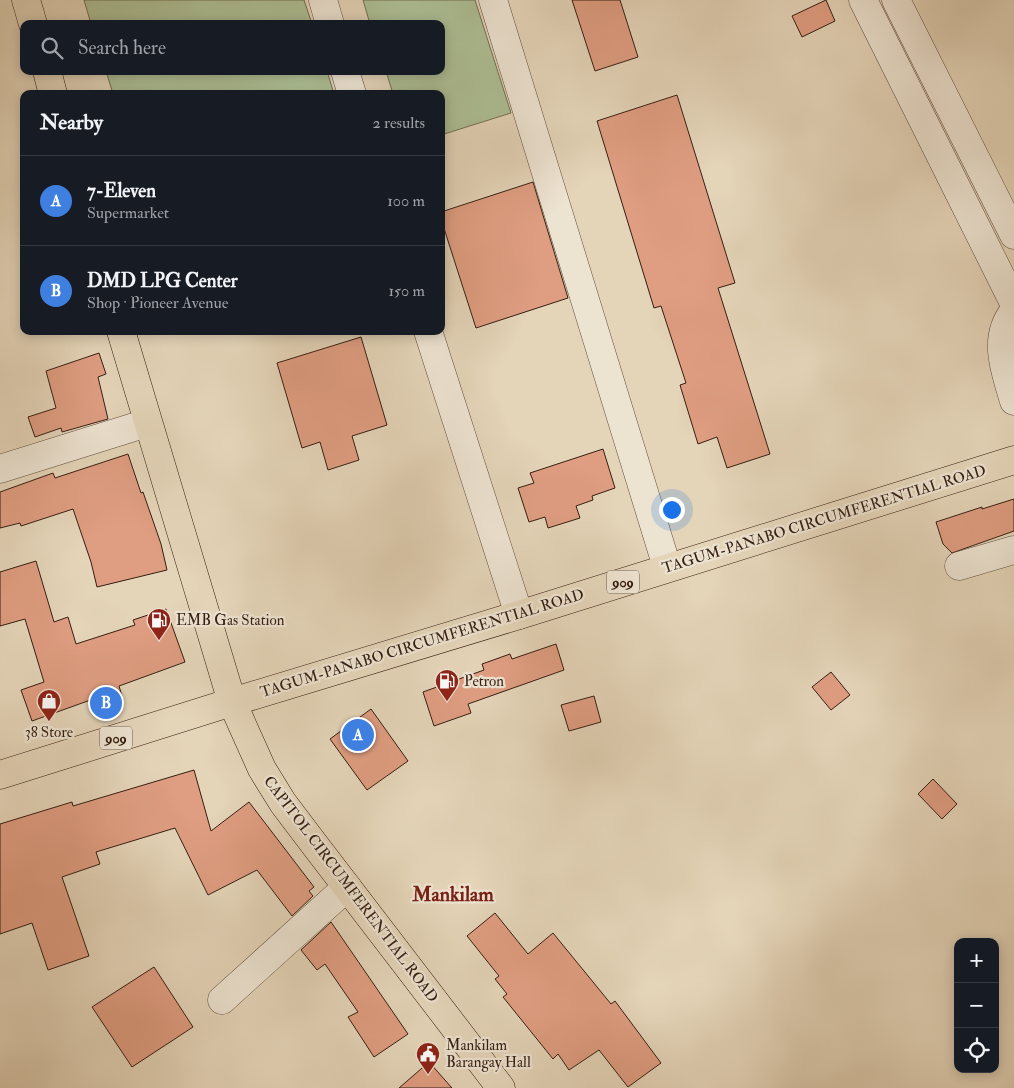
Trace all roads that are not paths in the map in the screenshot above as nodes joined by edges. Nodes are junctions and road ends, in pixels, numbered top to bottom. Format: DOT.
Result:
graph roads {
  1 [pos="26,0"];
  2 [pos="323,0"];
  3 [pos="493,0"];
  4 [pos="863,0"];
  5 [pos="896,0"];
  6 [pos="32,20"];
  7 [pos="329,20"];
  8 [pos="48,75"];
  9 [pos="346,75"];
  10 [pos="940,88"];
  11 [pos="52,90"];
  12 [pos="351,90"];
  13 [pos="913,100"];
  14 [pos="1014,235"];
  15 [pos="1004,258"];
  16 [pos="1014,303"];
  17 [pos="1014,311"];
  18 [pos="122,335"];
  19 [pos="429,335"];
  20 [pos="1014,401"];
  21 [pos="147,423"];
  22 [pos="1014,460"];
  23 [pos="0,469"];
  24 [pos="1014,550"];
  25 [pos="959,566"];
  26 [pos="667,567"];
  27 [pos="519,615"];
  28 [pos="232,702"];
  29 [pos="0,775"];
  30 [pos="347,887"];
  31 [pos="222,1000"];
  32 [pos="502,1088"];
  1 -- 6 [label="main road"];
  2 -- 7 [label="street"];
  3 -- 26 [label="street"];
  4 -- 13 [label="street"];
  5 -- 10 [label="street"];
  8 -- 11 [label="main road"];
  9 -- 12 [label="street"];
  10 -- 13 [label="street"];
  10 -- 14 [label="street"];
  13 -- 15 [label="street"];
  15 -- 16 [label="street"];
  17 -- 20 [label="street"];
  18 -- 21 [label="main road, CAPITOL CIRCUMFERENTIAL ROAD"];
  19 -- 27 [label="street"];
  21 -- 23 [label="street"];
  21 -- 28 [label="main road, CAPITOL CIRCUMFERENTIAL ROAD"];
  22 -- 26 [label="main road, TAGUM-PANABO CIRCUMFERENTIAL ROAD / 909"];
  24 -- 25 [label="street"];
  26 -- 27 [label="main road, TAGUM-PANABO CIRCUMFERENTIAL ROAD / 909"];
  27 -- 28 [label="main road, TAGUM-PANABO CIRCUMFERENTIAL ROAD / 909"];
  28 -- 29 [label="main road, 909"];
  28 -- 30 [label="main road, CAPITOL CIRCUMFERENTIAL ROAD"];
  30 -- 31 [label="street"];
  30 -- 32 [label="main road, CAPITOL CIRCUMFERENTIAL ROAD"];
}
